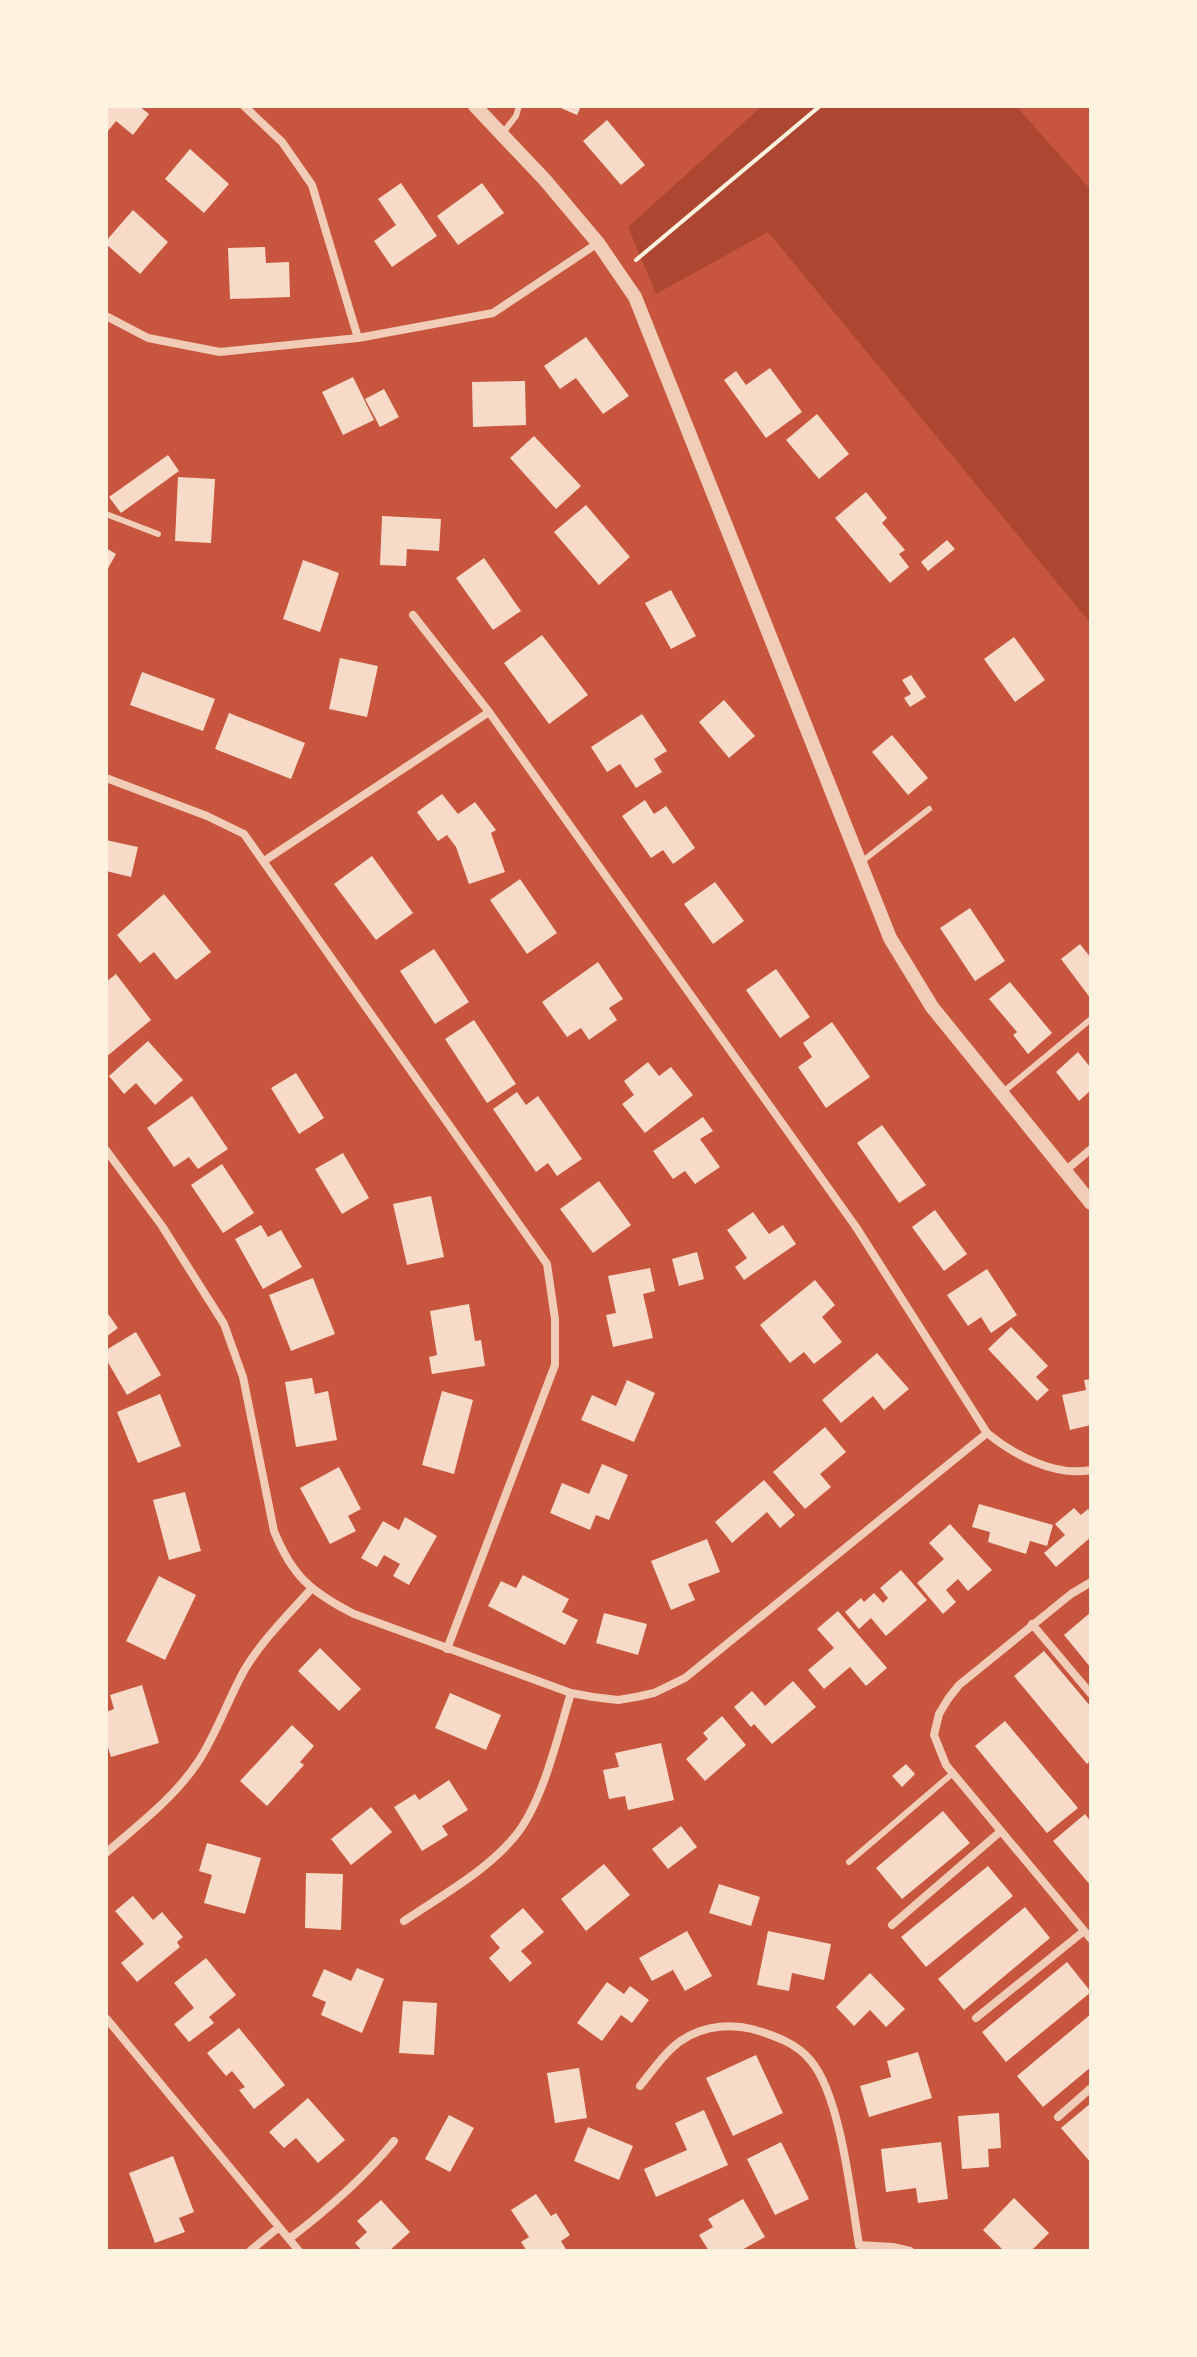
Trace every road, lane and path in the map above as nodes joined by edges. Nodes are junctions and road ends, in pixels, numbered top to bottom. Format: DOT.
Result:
graph roads {
  1 [pos="244,106"];
  2 [pos="475,106"];
  3 [pos="519,106"];
  4 [pos="820,106"];
  5 [pos="502,134"];
  6 [pos="598,243"];
  7 [pos="636,260"];
  8 [pos="106,316"];
  9 [pos="358,338"];
  10 [pos="106,514"];
  11 [pos="158,534"];
  12 [pos="413,615"];
  13 [pos="489,712"];
  14 [pos="106,778"];
  15 [pos="929,809"];
  16 [pos="264,861"];
  17 [pos="860,863"];
  18 [pos="1091,1019"];
  19 [pos="1002,1093"];
  20 [pos="1091,1149"];
  21 [pos="106,1150"];
  22 [pos="1065,1171"];
  23 [pos="1091,1203"];
  24 [pos="987,1433"];
  25 [pos="1091,1470"];
  26 [pos="1091,1582"];
  27 [pos="312,1588"];
  28 [pos="1032,1624"];
  29 [pos="447,1649"];
  30 [pos="571,1693"];
  31 [pos="1091,1694"];
  32 [pos="953,1773"];
  33 [pos="1001,1831"];
  34 [pos="106,1853"];
  35 [pos="849,1862"];
  36 [pos="404,1921"];
  37 [pos="892,1925"];
  38 [pos="1084,1931"];
  39 [pos="1091,1939"];
  40 [pos="106,2018"];
  41 [pos="976,2018"];
  42 [pos="640,2086"];
  43 [pos="1091,2088"];
  44 [pos="1058,2117"];
  45 [pos="394,2141"];
  46 [pos="279,2227"];
  47 [pos="289,2239"];
  48 [pos="859,2245"];
  49 [pos="250,2251"];
  50 [pos="299,2251"];
  51 [pos="849,2251"];
  52 [pos="910,2251"];
  1 -- 9 [label="street"];
  2 -- 5 [label="street"];
  3 -- 5 [label="lane"];
  4 -- 7 [label="path"];
  5 -- 6 [label="street"];
  6 -- 9 [label="street"];
  6 -- 17 [label="street"];
  8 -- 9 [label="street"];
  10 -- 11 [label="lane"];
  12 -- 13 [label="street"];
  13 -- 16 [label="street"];
  13 -- 24 [label="street"];
  14 -- 16 [label="street"];
  15 -- 17 [label="lane"];
  16 -- 29 [label="street"];
  17 -- 19 [label="street"];
  18 -- 19 [label="lane"];
  19 -- 22 [label="street"];
  20 -- 22 [label="street"];
  21 -- 27 [label="street"];
  22 -- 23 [label="street"];
  24 -- 25 [label="street"];
  24 -- 30 [label="street"];
  26 -- 28 [label="street"];
  27 -- 29 [label="street"];
  27 -- 34 [label="street"];
  28 -- 31 [label="street"];
  28 -- 32 [label="street"];
  29 -- 30 [label="street"];
  30 -- 36 [label="street"];
  32 -- 33 [label="street"];
  32 -- 35 [label="lane"];
  33 -- 37 [label="street"];
  33 -- 38 [label="street"];
  38 -- 39 [label="street"];
  38 -- 41 [label="street"];
  40 -- 46 [label="street"];
  42 -- 48 [label="street"];
  43 -- 44 [label="street"];
  45 -- 47 [label="street"];
  46 -- 47 [label="street"];
  46 -- 49 [label="street"];
  47 -- 50 [label="street"];
  48 -- 51 [label="street"];
  48 -- 52 [label="street"];
}
